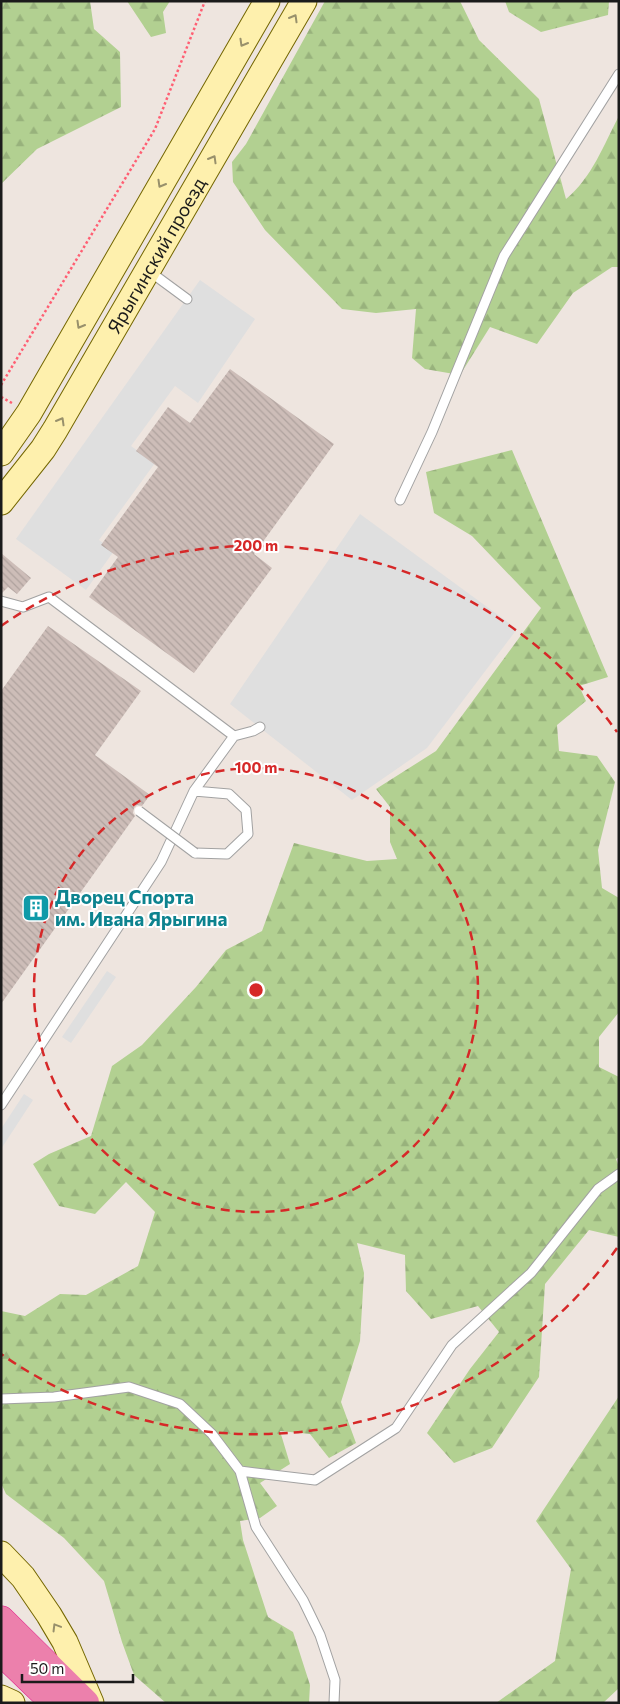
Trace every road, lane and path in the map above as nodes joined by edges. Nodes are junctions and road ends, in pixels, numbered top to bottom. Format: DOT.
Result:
graph roads {
  1 [pos="205,1"];
  2 [pos="267,1"];
  3 [pos="304,1"];
  4 [pos="619,74"];
  5 [pos="148,270"];
  6 [pos="187,299"];
  7 [pos="1,385"];
  8 [pos="16,432"];
  9 [pos="43,449"];
  10 [pos="1,452"];
  11 [pos="400,500"];
  12 [pos="1,502"];
  13 [pos="1,600"];
  14 [pos="260,727"];
  15 [pos="234,736"];
  16 [pos="194,791"];
  17 [pos="139,811"];
  18 [pos="1,1105"];
  19 [pos="619,1174"];
  20 [pos="1,1399"];
  21 [pos="240,1472"];
  22 [pos="1,1554"];
  23 [pos="1,1620"];
  24 [pos="1,1651"];
  25 [pos="1,1698"];
  26 [pos="12,1703"];
  27 [pos="55,1703"];
  28 [pos="86,1703"];
  29 [pos="91,1703"];
  30 [pos="334,1703"];
  1 -- 7 [label="path"];
  2 -- 8 [label="main road, Ярыгинский проезд, one-way"];
  5 -- 3 [label="main road, Ярыгинский проезд, one-way"];
  4 -- 11 [label="lane"];
  5 -- 6 [label="lane"];
  9 -- 5 [label="main road, Ярыгинский проезд, one-way"];
  8 -- 9 [label="main road"];
  8 -- 10 [label="main road, Ярыгинский проезд"];
  9 -- 12 [label="main road, Ярыгинский проезд"];
  13 -- 15 [label="lane"];
  14 -- 15 [label="lane"];
  15 -- 16 [label="lane"];
  16 -- 17 [label="lane, bridge"];
  16 -- 18 [label="lane"];
  19 -- 21 [label="lane"];
  20 -- 21 [label="lane"];
  21 -- 30 [label="lane"];
  29 -- 22 [label="main road, one-way"];
  23 -- 28 [label="highway"];
  24 -- 27 [label="highway"];
  25 -- 26 [label="main road"];
}
